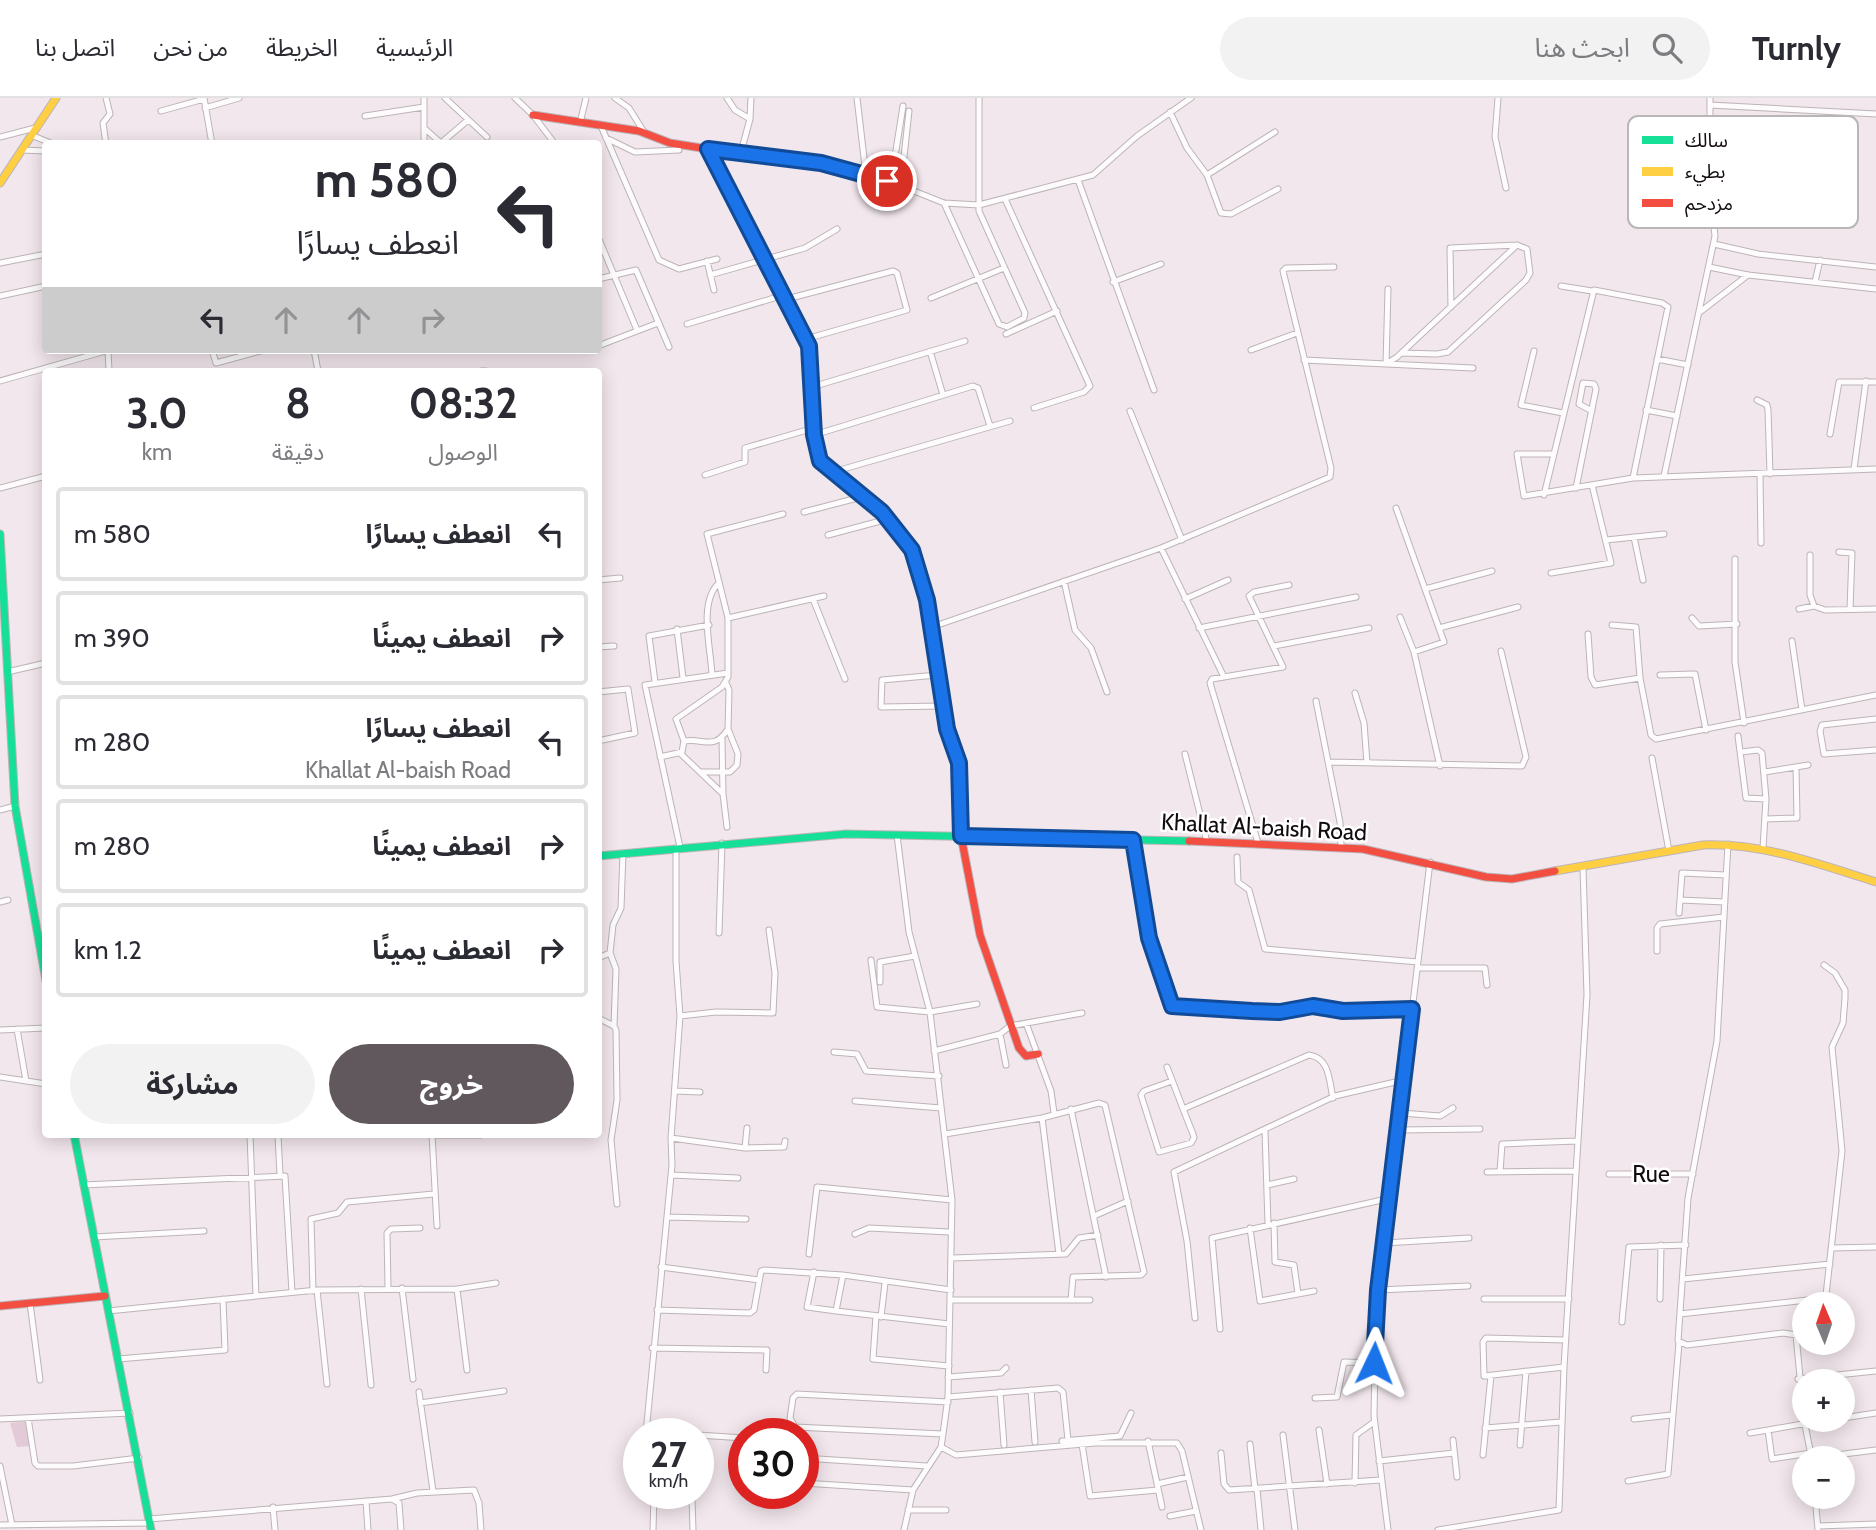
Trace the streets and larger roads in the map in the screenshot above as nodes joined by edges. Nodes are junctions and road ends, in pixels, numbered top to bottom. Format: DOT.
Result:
graph roads {
  1 [pos="56,98"];
  2 [pos="106,98"];
  3 [pos="239,98"];
  4 [pos="424,98"];
  5 [pos="445,98"];
  6 [pos="515,98"];
  7 [pos="586,98"];
  8 [pos="615,98"];
  9 [pos="727,98"];
  10 [pos="751,98"];
  11 [pos="857,98"];
  12 [pos="979,98"];
  13 [pos="1191,98"];
  14 [pos="1498,98"];
  15 [pos="1747,98"];
  16 [pos="204,99"];
  17 [pos="1710,101"];
  18 [pos="903,106"];
  19 [pos="1747,106"];
  20 [pos="424,107"];
  21 [pos="205,108"];
  22 [pos="909,110"];
  23 [pos="161,111"];
  24 [pos="1170,112"];
  25 [pos="1876,114"];
  26 [pos="533,115"];
  27 [pos="365,116"];
  28 [pos="750,119"];
  29 [pos="468,120"];
  30 [pos="580,123"];
  31 [pos="601,126"];
  32 [pos="424,128"];
  33 [pos="33,131"];
  34 [pos="1275,132"];
  35 [pos="644,133"];
  36 [pos="0,137"];
  37 [pos="486,137"];
  38 [pos="606,138"];
  39 [pos="47,140"];
  40 [pos="105,140"];
  41 [pos="211,140"];
  42 [pos="424,140"];
  43 [pos="438,140"];
  44 [pos="445,140"];
  45 [pos="552,140"];
  46 [pos="708,149"];
  47 [pos="21,150"];
  48 [pos="678,150"];
  49 [pos="42,151"];
  50 [pos="741,152"];
  51 [pos="892,174"];
  52 [pos="866,175"];
  53 [pos="1207,175"];
  54 [pos="1077,180"];
  55 [pos="0,183"];
  56 [pos="891,183"];
  57 [pos="1506,188"];
  58 [pos="1278,189"];
  59 [pos="1005,199"];
  60 [pos="944,203"];
  61 [pos="979,205"];
  62 [pos="1713,228"];
  63 [pos="837,229"];
  64 [pos="1714,244"];
  65 [pos="1517,245"];
  66 [pos="602,246"];
  67 [pos="42,255"];
  68 [pos="717,259"];
  69 [pos="767,260"];
  70 [pos="1820,260"];
  71 [pos="707,261"];
  72 [pos="0,263"];
  73 [pos="1161,264"];
  74 [pos="1334,267"];
  75 [pos="1709,267"];
  76 [pos="1876,267"];
  77 [pos="1004,268"];
  78 [pos="614,274"];
  79 [pos="710,275"];
  80 [pos="1748,275"];
  81 [pos="602,278"];
  82 [pos="979,280"];
  83 [pos="1113,282"];
  84 [pos="1815,282"];
  85 [pos="1561,286"];
  86 [pos="42,287"];
  87 [pos="1388,289"];
  88 [pos="1876,289"];
  89 [pos="714,290"];
  90 [pos="1592,291"];
  91 [pos="0,296"];
  92 [pos="785,297"];
  93 [pos="931,298"];
  94 [pos="1451,307"];
  95 [pos="1057,311"];
  96 [pos="1699,313"];
  97 [pos="658,323"];
  98 [pos="687,324"];
  99 [pos="637,330"];
  100 [pos="1297,333"];
  101 [pos="1006,334"];
  102 [pos="806,339"];
  103 [pos="965,341"];
  104 [pos="602,344"];
  105 [pos="669,347"];
  106 [pos="1251,350"];
  107 [pos="930,351"];
  108 [pos="1534,351"];
  109 [pos="1402,353"];
  110 [pos="95,354"];
  111 [pos="213,354"];
  112 [pos="249,354"];
  113 [pos="1657,359"];
  114 [pos="1304,360"];
  115 [pos="216,363"];
  116 [pos="1386,364"];
  117 [pos="1688,365"];
  118 [pos="51,368"];
  119 [pos="217,368"];
  120 [pos="1474,368"];
  121 [pos="42,370"];
  122 [pos="0,381"];
  123 [pos="1866,381"];
  124 [pos="1876,382"];
  125 [pos="812,387"];
  126 [pos="1154,390"];
  127 [pos="943,395"];
  128 [pos="1757,400"];
  129 [pos="1034,408"];
  130 [pos="1646,410"];
  131 [pos="1130,411"];
  132 [pos="1592,411"];
  133 [pos="1563,413"];
  134 [pos="1677,415"];
  135 [pos="1010,421"];
  136 [pos="990,426"];
  137 [pos="814,432"];
  138 [pos="1830,434"];
  139 [pos="1554,454"];
  140 [pos="1854,469"];
  141 [pos="1876,469"];
  142 [pos="833,472"];
  143 [pos="1770,474"];
  144 [pos="705,475"];
  145 [pos="1760,475"];
  146 [pos="1664,476"];
  147 [pos="42,477"];
  148 [pos="1633,478"];
  149 [pos="1592,485"];
  150 [pos="0,488"];
  151 [pos="1576,488"];
  152 [pos="1544,495"];
  153 [pos="865,496"];
  154 [pos="1396,508"];
  155 [pos="804,512"];
  156 [pos="783,514"];
  157 [pos="888,519"];
  158 [pos="0,534"];
  159 [pos="1664,534"];
  160 [pos="828,535"];
  161 [pos="1634,537"];
  162 [pos="1182,540"];
  163 [pos="1606,540"];
  164 [pos="1760,543"];
  165 [pos="1161,548"];
  166 [pos="1839,552"];
  167 [pos="1810,555"];
  168 [pos="1735,559"];
  169 [pos="1,570"];
  170 [pos="1492,571"];
  171 [pos="1551,573"];
  172 [pos="620,578"];
  173 [pos="602,580"];
  174 [pos="1228,580"];
  175 [pos="1643,580"];
  176 [pos="1064,581"];
  177 [pos="719,583"];
  178 [pos="1289,585"];
  179 [pos="1425,589"];
  180 [pos="824,596"];
  181 [pos="1356,597"];
  182 [pos="813,599"];
  183 [pos="1185,599"];
  184 [pos="1814,606"];
  185 [pos="1518,607"];
  186 [pos="1850,609"];
  187 [pos="1876,609"];
  188 [pos="2,610"];
  189 [pos="1799,610"];
  190 [pos="1259,615"];
  191 [pos="1400,617"];
  192 [pos="728,618"];
  193 [pos="1692,618"];
  194 [pos="1737,624"];
  195 [pos="709,625"];
  196 [pos="1612,625"];
  197 [pos="932,627"];
  198 [pos="1199,628"];
  199 [pos="1369,628"];
  200 [pos="1439,628"];
  201 [pos="677,629"];
  202 [pos="1588,634"];
  203 [pos="1792,640"];
  204 [pos="614,646"];
  205 [pos="1274,646"];
  206 [pos="602,647"];
  207 [pos="1501,651"];
  208 [pos="1414,652"];
  209 [pos="42,664"];
  210 [pos="7,672"];
  211 [pos="728,673"];
  212 [pos="712,675"];
  213 [pos="937,675"];
  214 [pos="1660,675"];
  215 [pos="1224,677"];
  216 [pos="683,678"];
  217 [pos="1640,678"];
  218 [pos="845,679"];
  219 [pos="655,682"];
  220 [pos="726,683"];
  221 [pos="602,692"];
  222 [pos="1107,692"];
  223 [pos="1355,693"];
  224 [pos="1876,695"];
  225 [pos="1316,701"];
  226 [pos="943,706"];
  227 [pos="1802,710"];
  228 [pos="1876,719"];
  229 [pos="1744,723"];
  230 [pos="728,729"];
  231 [pos="1706,730"];
  232 [pos="1738,736"];
  233 [pos="722,738"];
  234 [pos="602,740"];
  235 [pos="684,741"];
  236 [pos="1876,750"];
  237 [pos="1741,752"];
  238 [pos="681,754"];
  239 [pos="1185,754"];
  240 [pos="660,757"];
  241 [pos="1651,758"];
  242 [pos="1329,762"];
  243 [pos="1367,763"];
  244 [pos="1440,765"];
  245 [pos="1808,765"];
  246 [pos="1796,766"];
  247 [pos="723,771"];
  248 [pos="701,772"];
  249 [pos="1765,772"];
  250 [pos="723,794"];
  251 [pos="1766,799"];
  252 [pos="15,806"];
  253 [pos="0,810"];
  254 [pos="1765,819"];
  255 [pos="727,827"];
  256 [pos="897,835"];
  257 [pos="961,836"];
  258 [pos="1133,840"];
  259 [pos="1207,842"];
  260 [pos="722,843"];
  261 [pos="1258,843"];
  262 [pos="1728,844"];
  263 [pos="1342,846"];
  264 [pos="678,847"];
  265 [pos="1763,848"];
  266 [pos="1669,851"];
  267 [pos="623,853"];
  268 [pos="602,856"];
  269 [pos="1237,856"];
  270 [pos="1430,862"];
  271 [pos="1583,868"];
  272 [pos="1726,875"];
  273 [pos="1876,882"];
  274 [pos="8,900"];
  275 [pos="1680,900"];
  276 [pos="0,902"];
  277 [pos="1725,902"];
  278 [pos="1679,913"];
  279 [pos="1724,917"];
  280 [pos="769,930"];
  281 [pos="41,932"];
  282 [pos="719,933"];
  283 [pos="1657,951"];
  284 [pos="610,953"];
  285 [pos="602,956"];
  286 [pos="915,956"];
  287 [pos="871,960"];
  288 [pos="1417,965"];
  289 [pos="1824,965"];
  290 [pos="880,982"];
  291 [pos="1487,985"];
  292 [pos="977,1004"];
  293 [pos="1412,1009"];
  294 [pos="930,1012"];
  295 [pos="1082,1013"];
  296 [pos="680,1016"];
  297 [pos="602,1020"];
  298 [pos="1026,1023"];
  299 [pos="614,1026"];
  300 [pos="1010,1026"];
  301 [pos="42,1028"];
  302 [pos="17,1029"];
  303 [pos="0,1030"];
  304 [pos="1000,1034"];
  305 [pos="934,1051"];
  306 [pos="834,1052"];
  307 [pos="1038,1054"];
  308 [pos="1006,1065"];
  309 [pos="1167,1067"];
  310 [pos="939,1076"];
  311 [pos="0,1077"];
  312 [pos="1404,1080"];
  313 [pos="26,1081"];
  314 [pos="1172,1081"];
  315 [pos="42,1083"];
  316 [pos="675,1091"];
  317 [pos="700,1092"];
  318 [pos="1333,1098"];
  319 [pos="855,1101"];
  320 [pos="941,1108"];
  321 [pos="1453,1108"];
  322 [pos="1071,1109"];
  323 [pos="1183,1109"];
  324 [pos="1054,1113"];
  325 [pos="1401,1113"];
  326 [pos="1042,1118"];
  327 [pos="747,1128"];
  328 [pos="1480,1129"];
  329 [pos="1399,1130"];
  330 [pos="1265,1131"];
  331 [pos="945,1134"];
  332 [pos="75,1138"];
  333 [pos="250,1138"];
  334 [pos="278,1138"];
  335 [pos="432,1138"];
  336 [pos="671,1138"];
  337 [pos="785,1141"];
  338 [pos="1577,1141"];
  339 [pos="745,1148"];
  340 [pos="1576,1171"];
  341 [pos="1487,1172"];
  342 [pos="1500,1172"];
  343 [pos="1609,1174"];
  344 [pos="1693,1174"];
  345 [pos="280,1175"];
  346 [pos="671,1175"];
  347 [pos="251,1177"];
  348 [pos="738,1178"];
  349 [pos="1294,1179"];
  350 [pos="83,1185"];
  351 [pos="1267,1185"];
  352 [pos="434,1194"];
  353 [pos="1391,1198"];
  354 [pos="951,1200"];
  355 [pos="1128,1201"];
  356 [pos="617,1204"];
  357 [pos="1094,1216"];
  358 [pos="667,1217"];
  359 [pos="746,1219"];
  360 [pos="1271,1224"];
  361 [pos="437,1226"];
  362 [pos="420,1228"];
  363 [pos="1250,1228"];
  364 [pos="204,1231"];
  365 [pos="949,1232"];
  366 [pos="855,1234"];
  367 [pos="1098,1235"];
  368 [pos="94,1237"];
  369 [pos="1469,1238"];
  370 [pos="1384,1243"];
  371 [pos="1661,1245"];
  372 [pos="1686,1245"];
  373 [pos="1876,1247"];
  374 [pos="1831,1248"];
  375 [pos="809,1254"];
  376 [pos="1059,1254"];
  377 [pos="952,1258"];
  378 [pos="1830,1264"];
  379 [pos="661,1268"];
  380 [pos="814,1272"];
  381 [pos="842,1275"];
  382 [pos="1106,1277"];
  383 [pos="1683,1279"];
  384 [pos="759,1280"];
  385 [pos="496,1283"];
  386 [pos="885,1283"];
  387 [pos="1468,1286"];
  388 [pos="388,1288"];
  389 [pos="402,1288"];
  390 [pos="361,1289"];
  391 [pos="457,1289"];
  392 [pos="951,1290"];
  393 [pos="1378,1290"];
  394 [pos="315,1291"];
  395 [pos="1314,1291"];
  396 [pos="292,1292"];
  397 [pos="1827,1292"];
  398 [pos="1298,1294"];
  399 [pos="105,1296"];
  400 [pos="256,1296"];
  401 [pos="223,1299"];
  402 [pos="1484,1299"];
  403 [pos="1569,1299"];
  404 [pos="1660,1299"];
  405 [pos="950,1300"];
  406 [pos="1071,1300"];
  407 [pos="1090,1300"];
  408 [pos="30,1303"];
  409 [pos="1792,1304"];
  410 [pos="0,1306"];
  411 [pos="657,1310"];
  412 [pos="108,1311"];
  413 [pos="836,1311"];
  414 [pos="1680,1314"];
  415 [pos="878,1316"];
  416 [pos="1195,1318"];
  417 [pos="1622,1322"];
  418 [pos="949,1324"];
  419 [pos="1220,1329"];
  420 [pos="1792,1334"];
  421 [pos="1566,1340"];
  422 [pos="1679,1343"];
  423 [pos="652,1348"];
  424 [pos="118,1359"];
  425 [pos="1374,1363"];
  426 [pos="949,1366"];
  427 [pos="1564,1367"];
  428 [pos="1006,1368"];
  429 [pos="467,1370"];
  430 [pos="766,1370"];
  431 [pos="1526,1371"];
  432 [pos="1876,1371"];
  433 [pos="1855,1373"];
  434 [pos="1491,1376"];
  435 [pos="948,1377"];
  436 [pos="413,1379"];
  437 [pos="40,1380"];
  438 [pos="327,1384"];
  439 [pos="371,1385"];
  440 [pos="1031,1390"];
  441 [pos="505,1391"];
  442 [pos="419,1392"];
  443 [pos="1000,1392"];
  444 [pos="1315,1398"];
  445 [pos="948,1399"];
  446 [pos="420,1402"];
  447 [pos="130,1413"];
  448 [pos="1131,1413"];
  449 [pos="1876,1413"];
  450 [pos="1672,1415"];
  451 [pos="1855,1416"];
  452 [pos="29,1418"];
  453 [pos="647,1418"];
  454 [pos="0,1419"];
  455 [pos="1634,1419"];
  456 [pos="1374,1422"];
  457 [pos="1561,1422"];
  458 [pos="1792,1424"];
  459 [pos="1521,1425"];
  460 [pos="1485,1428"];
  461 [pos="1319,1430"];
  462 [pos="1768,1430"];
  463 [pos="1750,1433"];
  464 [pos="943,1434"];
  465 [pos="1283,1435"];
  466 [pos="1453,1440"];
  467 [pos="1148,1441"];
  468 [pos="1035,1442"];
  469 [pos="1082,1444"];
  470 [pos="1250,1444"];
  471 [pos="1004,1445"];
  472 [pos="1520,1446"];
  473 [pos="941,1447"];
  474 [pos="1876,1450"];
  475 [pos="1454,1452"];
  476 [pos="1855,1452"];
  477 [pos="1221,1453"];
  478 [pos="1483,1455"];
  479 [pos="1792,1457"];
  480 [pos="139,1458"];
  481 [pos="819,1459"];
  482 [pos="1379,1461"];
  483 [pos="0,1466"];
  484 [pos="927,1466"];
  485 [pos="1188,1477"];
  486 [pos="1457,1477"];
  487 [pos="1381,1480"];
  488 [pos="1628,1481"];
  489 [pos="1355,1483"];
  490 [pos="819,1484"];
  491 [pos="1327,1484"];
  492 [pos="1158,1487"];
  493 [pos="1289,1487"];
  494 [pos="1256,1489"];
  495 [pos="913,1490"];
  496 [pos="433,1491"];
  497 [pos="392,1499"];
  498 [pos="366,1501"];
  499 [pos="273,1507"];
  500 [pos="1162,1507"];
  501 [pos="654,1509"];
  502 [pos="692,1509"];
  503 [pos="1816,1509"];
  504 [pos="908,1510"];
  505 [pos="946,1510"];
  506 [pos="1196,1511"];
  507 [pos="1170,1516"];
  508 [pos="1497,1521"];
  509 [pos="150,1524"];
  510 [pos="1876,1524"];
  511 [pos="0,1525"];
  512 [pos="12,1525"];
  513 [pos="1818,1528"];
  514 [pos="275,1530"];
  515 [pos="368,1530"];
  516 [pos="401,1530"];
  517 [pos="481,1530"];
  518 [pos="653,1530"];
  519 [pos="693,1530"];
  520 [pos="904,1530"];
  521 [pos="1201,1530"];
  522 [pos="1261,1530"];
  523 [pos="1295,1530"];
  524 [pos="1388,1530"];
  525 [pos="1438,1530"];
  526 [pos="1497,1530"];
  1 -- 33 [label="street"];
  2 -- 40 [label="street"];
  3 -- 21 [label="street"];
  4 -- 20 [label="street"];
  5 -- 29 [label="street"];
  6 -- 26 [label="street"];
  7 -- 30 [label="street"];
  8 -- 35 [label="street"];
  9 -- 28 [label="street"];
  10 -- 28 [label="street"];
  11 -- 52 [label="street"];
  12 -- 61 [label="street"];
  13 -- 24 [label="street"];
  14 -- 57 [label="street"];
  15 -- 19 [label="street"];
  16 -- 21 [label="street"];
  16 -- 23 [label="street"];
  17 -- 19 [label="street"];
  18 -- 51 [label="street"];
  19 -- 25 [label="street"];
  20 -- 27 [label="street"];
  20 -- 32 [label="street"];
  21 -- 41 [label="street"];
  22 -- 51 [label="street"];
  24 -- 53 [label="street"];
  24 -- 54 [label="street"];
  26 -- 30 [label="street"];
  26 -- 45 [label="street"];
  28 -- 50 [label="street"];
  29 -- 37 [label="street"];
  29 -- 44 [label="street"];
  30 -- 31 [label="street"];
  31 -- 35 [label="street"];
  31 -- 38 [label="street"];
  32 -- 42 [label="street"];
  32 -- 43 [label="street"];
  33 -- 36 [label="street"];
  33 -- 39 [label="street"];
  33 -- 47 [label="street"];
  34 -- 53 [label="street"];
  35 -- 46 [label="street"];
  38 -- 48 [label="street"];
  38 -- 71 [label="street"];
  46 -- 50 [label="street"];
  46 -- 69 [label="street"];
  47 -- 49 [label="street"];
  47 -- 55 [label="street"];
  50 -- 52 [label="street"];
  51 -- 56 [label="street"];
  52 -- 56 [label="street"];
  53 -- 58 [label="street"];
  54 -- 59 [label="street"];
  54 -- 83 [label="street"];
  56 -- 60 [label="street"];
  59 -- 61 [label="street"];
  59 -- 95 [label="street"];
  60 -- 61 [label="street"];
  60 -- 82 [label="street"];
  61 -- 77 [label="street"];
  62 -- 64 [label="street"];
  63 -- 69 [label="street"];
  64 -- 70 [label="street"];
  64 -- 75 [label="street"];
  65 -- 94 [label="street"];
  65 -- 94 [label="street"];
  65 -- 109 [label="street"];
  66 -- 78 [label="street"];
  67 -- 72 [label="street"];
  68 -- 71 [label="street"];
  69 -- 79 [label="street"];
  69 -- 92 [label="street"];
  70 -- 76 [label="street"];
  70 -- 84 [label="street"];
  71 -- 79 [label="street"];
  73 -- 83 [label="street"];
  74 -- 100 [label="street"];
  75 -- 80 [label="street"];
  75 -- 96 [label="street"];
  77 -- 82 [label="street"];
  77 -- 82 [label="street"];
  78 -- 81 [label="street"];
  78 -- 97 [label="street"];
  78 -- 99 [label="street"];
  79 -- 89 [label="street"];
  80 -- 84 [label="street"];
  80 -- 96 [label="street"];
  82 -- 93 [label="street"];
  83 -- 126 [label="street"];
  84 -- 88 [label="street"];
  85 -- 90 [label="street"];
  86 -- 91 [label="street"];
  87 -- 116 [label="street"];
  90 -- 113 [label="street"];
  90 -- 133 [label="street"];
  92 -- 98 [label="street"];
  92 -- 102 [label="street"];
  92 -- 102 [label="street"];
  94 -- 109 [label="street"];
  95 -- 101 [label="street"];
  95 -- 129 [label="street"];
  96 -- 117 [label="street"];
  97 -- 99 [label="street"];
  97 -- 105 [label="street"];
  99 -- 104 [label="street"];
  100 -- 106 [label="street"];
  100 -- 114 [label="street"];
  102 -- 125 [label="street"];
  103 -- 107 [label="street"];
  107 -- 125 [label="street"];
  107 -- 127 [label="street"];
  108 -- 133 [label="street"];
  109 -- 116 [label="street"];
  110 -- 118 [label="street"];
  111 -- 115 [label="street"];
  112 -- 115 [label="street"];
  113 -- 117 [label="street"];
  113 -- 130 [label="street"];
  114 -- 116 [label="street"];
  114 -- 162 [label="street"];
  115 -- 119 [label="street"];
  116 -- 120 [label="street"];
  117 -- 134 [label="street"];
  121 -- 122 [label="street"];
  123 -- 124 [label="street"];
  123 -- 138 [label="street"];
  123 -- 140 [label="street"];
  125 -- 137 [label="street"];
  127 -- 136 [label="street"];
  127 -- 137 [label="street"];
  128 -- 143 [label="street"];
  130 -- 134 [label="street"];
  130 -- 148 [label="street"];
  131 -- 162 [label="street"];
  132 -- 132 [label="street"];
  132 -- 151 [label="street"];
  133 -- 139 [label="street"];
  134 -- 146 [label="street"];
  135 -- 136 [label="street"];
  136 -- 142 [label="street"];
  137 -- 142 [label="street"];
  137 -- 144 [label="street"];
  139 -- 152 [label="street"];
  139 -- 152 [label="street"];
  140 -- 141 [label="street"];
  140 -- 143 [label="street"];
  142 -- 153 [label="street"];
  143 -- 145 [label="street"];
  145 -- 146 [label="street"];
  145 -- 164 [label="street"];
  146 -- 148 [label="street"];
  147 -- 150 [label="street"];
  148 -- 149 [label="street"];
  149 -- 151 [label="street"];
  149 -- 163 [label="street"];
  151 -- 152 [label="street"];
  153 -- 155 [label="street"];
  153 -- 157 [label="street"];
  154 -- 179 [label="street"];
  156 -- 177 [label="street"];
  157 -- 160 [label="street"];
  157 -- 197 [label="street"];
  158 -- 169 [label="street"];
  159 -- 161 [label="street"];
  161 -- 163 [label="street"];
  161 -- 175 [label="street"];
  162 -- 165 [label="street"];
  163 -- 171 [label="street"];
  165 -- 176 [label="street"];
  165 -- 183 [label="street"];
  166 -- 186 [label="street"];
  167 -- 184 [label="street"];
  168 -- 194 [label="street"];
  169 -- 188 [label="street"];
  170 -- 179 [label="street"];
  172 -- 173 [label="street"];
  174 -- 183 [label="street"];
  176 -- 197 [label="street"];
  176 -- 222 [label="street"];
  177 -- 192 [label="street"];
  177 -- 195 [label="street"];
  178 -- 190 [label="street"];
  179 -- 200 [label="street"];
  180 -- 182 [label="street"];
  181 -- 190 [label="street"];
  182 -- 192 [label="street"];
  182 -- 218 [label="street"];
  183 -- 198 [label="street"];
  184 -- 186 [label="street"];
  184 -- 189 [label="street"];
  185 -- 200 [label="street"];
  186 -- 187 [label="street"];
  188 -- 210 [label="street"];
  190 -- 198 [label="street"];
  190 -- 205 [label="street"];
  191 -- 208 [label="street"];
  192 -- 211 [label="street"];
  193 -- 194 [label="street"];
  194 -- 229 [label="street"];
  195 -- 201 [label="street"];
  195 -- 212 [label="street"];
  196 -- 217 [label="street"];
  197 -- 213 [label="street"];
  198 -- 215 [label="street"];
  199 -- 205 [label="street"];
  200 -- 208 [label="street"];
  201 -- 216 [label="street"];
  201 -- 219 [label="street"];
  202 -- 217 [label="street"];
  203 -- 227 [label="street"];
  204 -- 206 [label="street"];
  205 -- 215 [label="street"];
  207 -- 244 [label="street"];
  208 -- 244 [label="street"];
  209 -- 210 [label="street"];
  210 -- 252 [label="street"];
  211 -- 212 [label="street"];
  211 -- 220 [label="street"];
  212 -- 216 [label="street"];
  213 -- 226 [label="street"];
  213 -- 226 [label="street"];
  214 -- 231 [label="street"];
  215 -- 261 [label="street"];
  216 -- 219 [label="street"];
  217 -- 231 [label="street"];
  219 -- 240 [label="street"];
  220 -- 230 [label="street"];
  220 -- 235 [label="street"];
  221 -- 234 [label="street"];
  223 -- 243 [label="street"];
  224 -- 227 [label="street"];
  225 -- 242 [label="street"];
  226 -- 257 [label="street"];
  227 -- 229 [label="street"];
  228 -- 236 [label="street"];
  229 -- 231 [label="street"];
  230 -- 233 [label="street"];
  230 -- 247 [label="street"];
  232 -- 237 [label="street"];
  233 -- 235 [label="street"];
  233 -- 247 [label="street"];
  235 -- 238 [label="street"];
  237 -- 249 [label="street"];
  237 -- 251 [label="street"];
  238 -- 240 [label="street"];
  238 -- 248 [label="street"];
  239 -- 259 [label="street"];
  240 -- 264 [label="street"];
  241 -- 266 [label="street"];
  242 -- 243 [label="street"];
  242 -- 263 [label="street"];
  243 -- 244 [label="street"];
  245 -- 246 [label="street"];
  246 -- 249 [label="street"];
  246 -- 254 [label="street"];
  247 -- 248 [label="street"];
  247 -- 250 [label="street"];
  248 -- 250 [label="street"];
  249 -- 251 [label="street"];
  250 -- 255 [label="street"];
  251 -- 254 [label="street"];
  252 -- 253 [label="street"];
  252 -- 281 [label="street"];
  254 -- 265 [label="street"];
  256 -- 257 [label="street, Khallat Al-baish Road"];
  256 -- 260 [label="street, Khallat Al-baish Road"];
  256 -- 286 [label="street"];
  257 -- 258 [label="street, Khallat Al-baish Road"];
  257 -- 300 [label="street"];
  258 -- 259 [label="street, Khallat Al-baish Road"];
  258 -- 293 [label="street"];
  259 -- 261 [label="street, Khallat Al-baish Road"];
  260 -- 264 [label="street, Khallat Al-baish Road"];
  260 -- 282 [label="street"];
  261 -- 263 [label="street, Khallat Al-baish Road"];
  262 -- 265 [label="street, Khallat Al-baish Road"];
  262 -- 266 [label="street, Khallat Al-baish Road"];
  262 -- 272 [label="street"];
  263 -- 270 [label="street, Khallat Al-baish Road"];
  264 -- 267 [label="street, Khallat Al-baish Road"];
  264 -- 296 [label="street"];
  265 -- 273 [label="street, Khallat Al-baish Road"];
  266 -- 271 [label="street, Khallat Al-baish Road"];
  267 -- 268 [label="street, Khallat Al-baish Road"];
  267 -- 284 [label="street"];
  269 -- 288 [label="street"];
  270 -- 271 [label="street, Khallat Al-baish Road"];
  270 -- 288 [label="street"];
  271 -- 338 [label="street"];
  272 -- 275 [label="street"];
  272 -- 277 [label="street"];
  274 -- 276 [label="street"];
  275 -- 277 [label="street"];
  275 -- 278 [label="street"];
  277 -- 279 [label="street"];
  279 -- 283 [label="street"];
  279 -- 344 [label="street"];
  280 -- 296 [label="street"];
  284 -- 285 [label="street"];
  284 -- 299 [label="street"];
  286 -- 290 [label="street"];
  286 -- 294 [label="street"];
  287 -- 294 [label="street"];
  288 -- 291 [label="street"];
  288 -- 293 [label="street"];
  289 -- 374 [label="street"];
  292 -- 294 [label="street"];
  293 -- 312 [label="street"];
  294 -- 305 [label="street"];
  295 -- 298 [label="street"];
  296 -- 316 [label="street"];
  297 -- 299 [label="street"];
  298 -- 300 [label="street"];
  298 -- 307 [label="street"];
  299 -- 356 [label="street"];
  300 -- 304 [label="street"];
  300 -- 307 [label="street"];
  301 -- 302 [label="street"];
  302 -- 303 [label="street"];
  302 -- 313 [label="street"];
  304 -- 305 [label="street"];
  304 -- 308 [label="street"];
  305 -- 310 [label="street"];
  306 -- 310 [label="street"];
  307 -- 324 [label="street"];
  309 -- 314 [label="street"];
  310 -- 320 [label="street"];
  311 -- 313 [label="street"];
  312 -- 318 [label="street"];
  312 -- 325 [label="street"];
  313 -- 315 [label="street"];
  314 -- 323 [label="street"];
  314 -- 323 [label="street"];
  316 -- 317 [label="street"];
  316 -- 336 [label="street"];
  318 -- 323 [label="street"];
  318 -- 330 [label="street"];
  319 -- 320 [label="street"];
  320 -- 331 [label="street"];
  321 -- 325 [label="street"];
  322 -- 324 [label="street"];
  322 -- 355 [label="street"];
  322 -- 357 [label="street"];
  324 -- 326 [label="street"];
  325 -- 329 [label="street"];
  326 -- 331 [label="street"];
  326 -- 376 [label="street"];
  327 -- 339 [label="street"];
  328 -- 329 [label="street"];
  329 -- 353 [label="street"];
  330 -- 351 [label="street"];
  330 -- 416 [label="street"];
  331 -- 354 [label="street"];
  332 -- 350 [label="street"];
  333 -- 347 [label="street"];
  334 -- 345 [label="street"];
  335 -- 352 [label="street"];
  336 -- 339 [label="street"];
  336 -- 346 [label="street"];
  337 -- 339 [label="street"];
  338 -- 340 [label="street"];
  338 -- 342 [label="street"];
  340 -- 342 [label="street"];
  340 -- 403 [label="street"];
  341 -- 342 [label="street"];
  343 -- 344 [label="street, Rue"];
  344 -- 372 [label="street"];
  345 -- 347 [label="street"];
  345 -- 396 [label="street"];
  346 -- 348 [label="street"];
  346 -- 358 [label="street"];
  347 -- 350 [label="street"];
  347 -- 400 [label="street"];
  349 -- 351 [label="street"];
  350 -- 368 [label="street"];
  351 -- 360 [label="street"];
  352 -- 361 [label="street"];
  352 -- 394 [label="street"];
  353 -- 360 [label="street"];
  353 -- 370 [label="street"];
  354 -- 365 [label="street"];
  354 -- 375 [label="street"];
  355 -- 357 [label="street"];
  355 -- 382 [label="street"];
  357 -- 367 [label="street"];
  358 -- 359 [label="street"];
  358 -- 379 [label="street"];
  360 -- 363 [label="street"];
  360 -- 398 [label="street"];
  362 -- 388 [label="street"];
  363 -- 398 [label="street"];
  363 -- 419 [label="street"];
  364 -- 368 [label="street"];
  365 -- 366 [label="street"];
  365 -- 377 [label="street"];
  367 -- 376 [label="street"];
  367 -- 382 [label="street"];
  368 -- 399 [label="street"];
  369 -- 370 [label="street"];
  370 -- 393 [label="street"];
  371 -- 372 [label="street"];
  371 -- 404 [label="street"];
  371 -- 417 [label="street"];
  372 -- 383 [label="street"];
  373 -- 374 [label="street"];
  374 -- 378 [label="street"];
  376 -- 377 [label="street"];
  377 -- 392 [label="street"];
  378 -- 383 [label="street"];
  378 -- 397 [label="street"];
  379 -- 384 [label="street"];
  379 -- 411 [label="street"];
  380 -- 381 [label="street"];
  380 -- 384 [label="street"];
  380 -- 413 [label="street"];
  381 -- 386 [label="street"];
  381 -- 413 [label="street"];
  382 -- 406 [label="street"];
  383 -- 414 [label="street"];
  384 -- 411 [label="street"];
  385 -- 391 [label="street"];
  386 -- 392 [label="street"];
  386 -- 415 [label="street"];
  387 -- 393 [label="street"];
  388 -- 389 [label="street"];
  388 -- 390 [label="street"];
  389 -- 391 [label="street"];
  389 -- 436 [label="street"];
  390 -- 394 [label="street"];
  390 -- 439 [label="street"];
  391 -- 429 [label="street"];
  392 -- 405 [label="street"];
  393 -- 425 [label="street"];
  394 -- 396 [label="street"];
  394 -- 438 [label="street"];
  395 -- 398 [label="street"];
  396 -- 400 [label="street"];
  399 -- 408 [label="street"];
  399 -- 412 [label="street"];
  400 -- 401 [label="street"];
  401 -- 412 [label="street"];
  401 -- 424 [label="street"];
  402 -- 403 [label="street"];
  403 -- 421 [label="street"];
  405 -- 406 [label="street"];
  405 -- 418 [label="street"];
  406 -- 407 [label="street"];
  408 -- 410 [label="street"];
  408 -- 437 [label="street"];
  409 -- 414 [label="street"];
  411 -- 423 [label="street"];
  412 -- 424 [label="street"];
  413 -- 415 [label="street"];
  414 -- 422 [label="street"];
  415 -- 418 [label="street"];
  415 -- 426 [label="street"];
  418 -- 426 [label="street"];
  420 -- 422 [label="street"];
  421 -- 427 [label="street"];
  421 -- 434 [label="street"];
  422 -- 450 [label="street"];
  423 -- 430 [label="street"];
  423 -- 453 [label="street"];
  424 -- 447 [label="street"];
  425 -- 444 [label="street"];
  425 -- 456 [label="street"];
  426 -- 435 [label="street"];
  427 -- 431 [label="street"];
  427 -- 457 [label="street"];
  428 -- 435 [label="street"];
  431 -- 434 [label="street"];
  431 -- 459 [label="street"];
  432 -- 433 [label="street"];
  434 -- 460 [label="street"];
  435 -- 445 [label="street"];
  440 -- 443 [label="street"];
  440 -- 448 [label="street"];
  440 -- 468 [label="street"];
  441 -- 446 [label="street"];
  442 -- 446 [label="street"];
  443 -- 445 [label="street"];
  443 -- 471 [label="street"];
  445 -- 464 [label="street"];
  445 -- 464 [label="street"];
  446 -- 496 [label="street"];
  447 -- 452 [label="street"];
  447 -- 480 [label="street"];
  449 -- 451 [label="street"];
  450 -- 455 [label="street"];
  450 -- 488 [label="street"];
  452 -- 454 [label="street"];
  452 -- 480 [label="street"];
  456 -- 482 [label="street"];
  456 -- 489 [label="street"];
  457 -- 459 [label="street"];
  457 -- 508 [label="street"];
  458 -- 462 [label="street"];
  459 -- 460 [label="street"];
  459 -- 472 [label="street"];
  460 -- 478 [label="street"];
  461 -- 491 [label="street"];
  462 -- 463 [label="street"];
  462 -- 479 [label="street"];
  464 -- 473 [label="street"];
  465 -- 493 [label="street"];
  466 -- 475 [label="street"];
  467 -- 469 [label="street"];
  467 -- 485 [label="street"];
  467 -- 492 [label="street"];
  469 -- 473 [label="street"];
  469 -- 492 [label="street"];
  470 -- 494 [label="street"];
  473 -- 484 [label="street"];
  474 -- 476 [label="street"];
  475 -- 482 [label="street"];
  475 -- 486 [label="street"];
  477 -- 494 [label="street"];
  480 -- 509 [label="street"];
  481 -- 484 [label="street"];
  482 -- 487 [label="street"];
  483 -- 512 [label="street"];
  484 -- 495 [label="street"];
  485 -- 492 [label="street"];
  485 -- 506 [label="street"];
  487 -- 489 [label="street"];
  487 -- 524 [label="street"];
  489 -- 491 [label="street"];
  490 -- 495 [label="street"];
  491 -- 493 [label="street"];
  492 -- 500 [label="street"];
  493 -- 494 [label="street"];
  493 -- 523 [label="street"];
  494 -- 522 [label="street"];
  495 -- 504 [label="street"];
  496 -- 497 [label="street"];
  496 -- 517 [label="street"];
  497 -- 498 [label="street"];
  497 -- 516 [label="street"];
  498 -- 499 [label="street"];
  498 -- 515 [label="street"];
  499 -- 509 [label="street"];
  499 -- 514 [label="street"];
  501 -- 518 [label="street"];
  502 -- 519 [label="street"];
  503 -- 513 [label="street"];
  504 -- 505 [label="street"];
  504 -- 520 [label="street"];
  506 -- 507 [label="street"];
  506 -- 521 [label="street"];
  508 -- 525 [label="street"];
  508 -- 526 [label="street"];
  509 -- 512 [label="street"];
  510 -- 513 [label="street"];
  511 -- 512 [label="street"];
}
